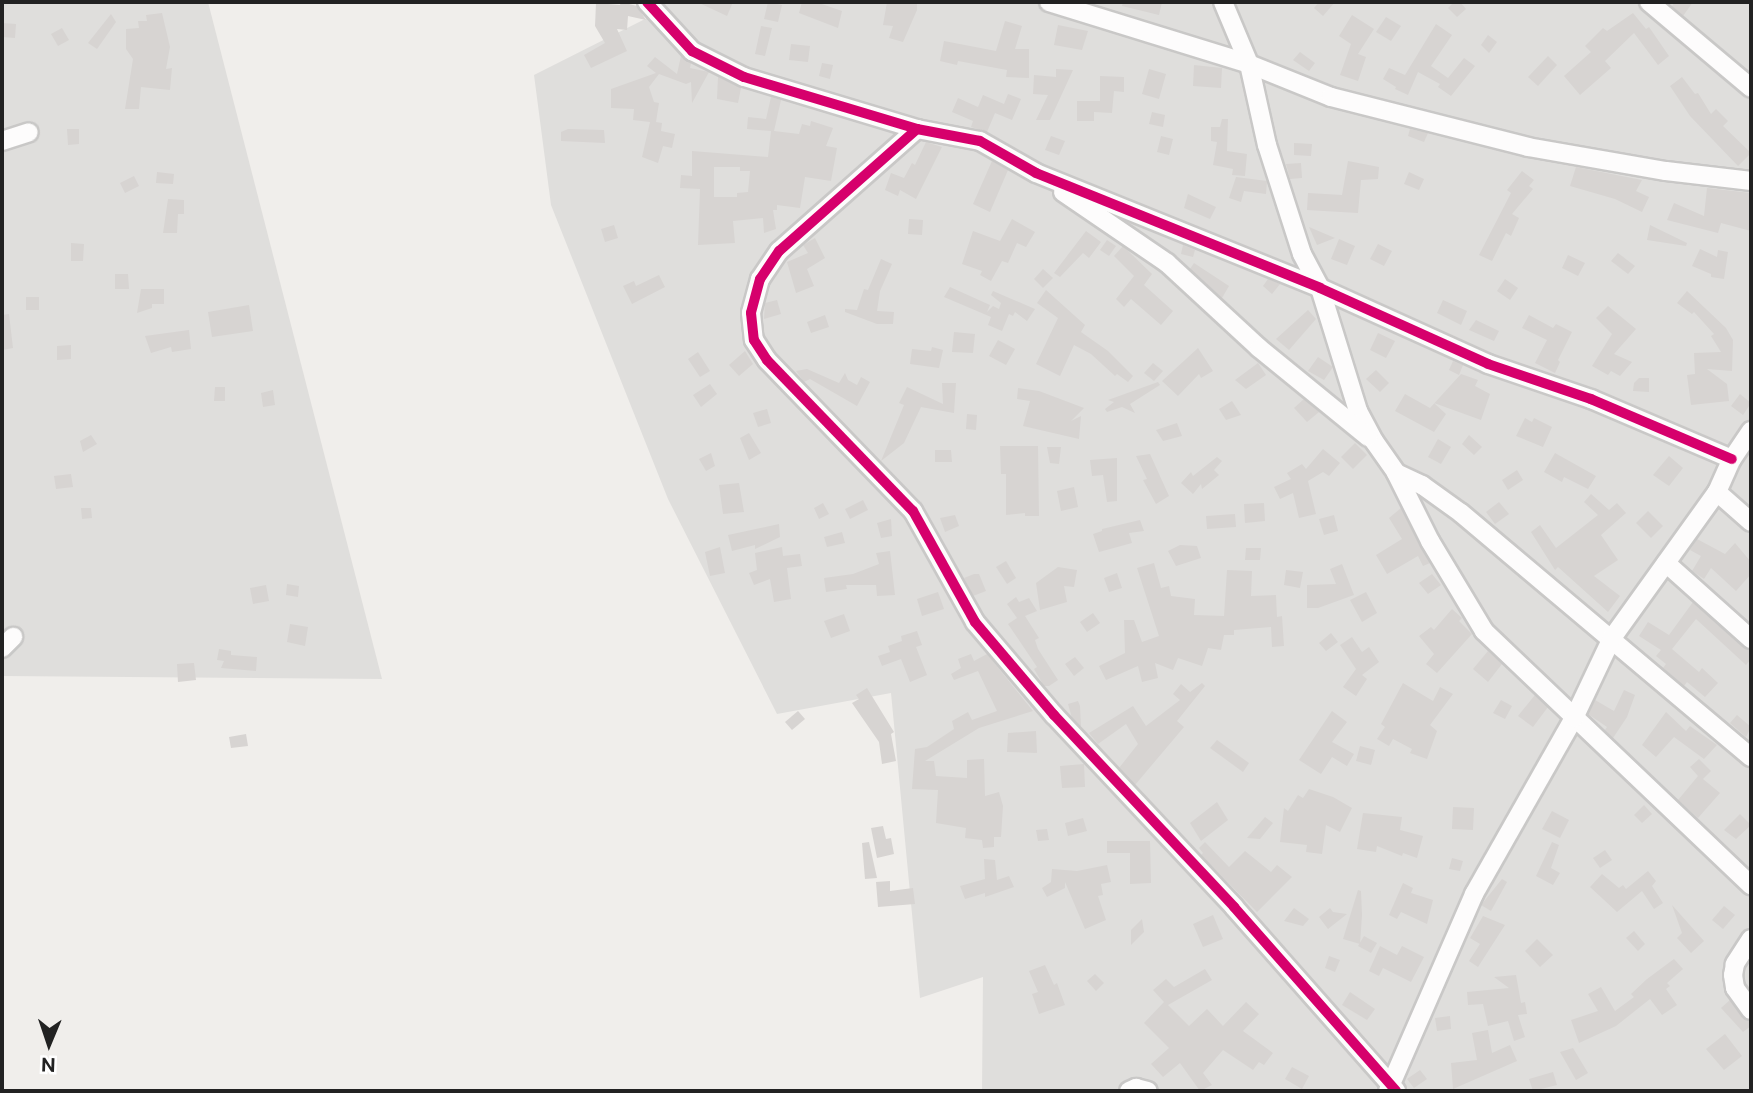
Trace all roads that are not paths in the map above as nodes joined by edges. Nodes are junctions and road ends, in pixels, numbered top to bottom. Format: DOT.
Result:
graph roads {
  1 [pos="647,2"];
  2 [pos="1049,2"];
  3 [pos="1223,2"];
  4 [pos="1649,2"];
  5 [pos="1249,64"];
  6 [pos="1751,88"];
  7 [pos="917,129"];
  8 [pos="29,132"];
  9 [pos="2,141"];
  10 [pos="1036,173"];
  11 [pos="1751,181"];
  12 [pos="1320,288"];
  13 [pos="1751,431"];
  14 [pos="1374,441"];
  15 [pos="1732,459"];
  16 [pos="1396,473"];
  17 [pos="1717,492"];
  18 [pos="1751,522"];
  19 [pos="1666,563"];
  20 [pos="1612,638"];
  21 [pos="1751,639"];
  22 [pos="1574,718"];
  23 [pos="1751,757"];
  24 [pos="1751,885"];
  25 [pos="1751,939"];
  26 [pos="1751,1010"];
  27 [pos="1391,1089"];
  1 -- 7 [label="street"];
  2 -- 5 [label="street"];
  3 -- 5 [label="street"];
  4 -- 6 [label="street"];
  5 -- 11 [label="street"];
  5 -- 12 [label="street"];
  7 -- 10 [label="street"];
  7 -- 27 [label="street"];
  8 -- 9 [label="street"];
  10 -- 12 [label="street"];
  10 -- 14 [label="street"];
  12 -- 14 [label="street"];
  12 -- 15 [label="street"];
  13 -- 15 [label="street"];
  14 -- 16 [label="street"];
  15 -- 17 [label="street"];
  16 -- 20 [label="street"];
  16 -- 22 [label="street"];
  17 -- 18 [label="street"];
  17 -- 19 [label="street"];
  19 -- 20 [label="street"];
  19 -- 21 [label="street"];
  20 -- 22 [label="street"];
  20 -- 23 [label="street"];
  22 -- 24 [label="street"];
  22 -- 27 [label="street"];
  25 -- 26 [label="street"];
}
